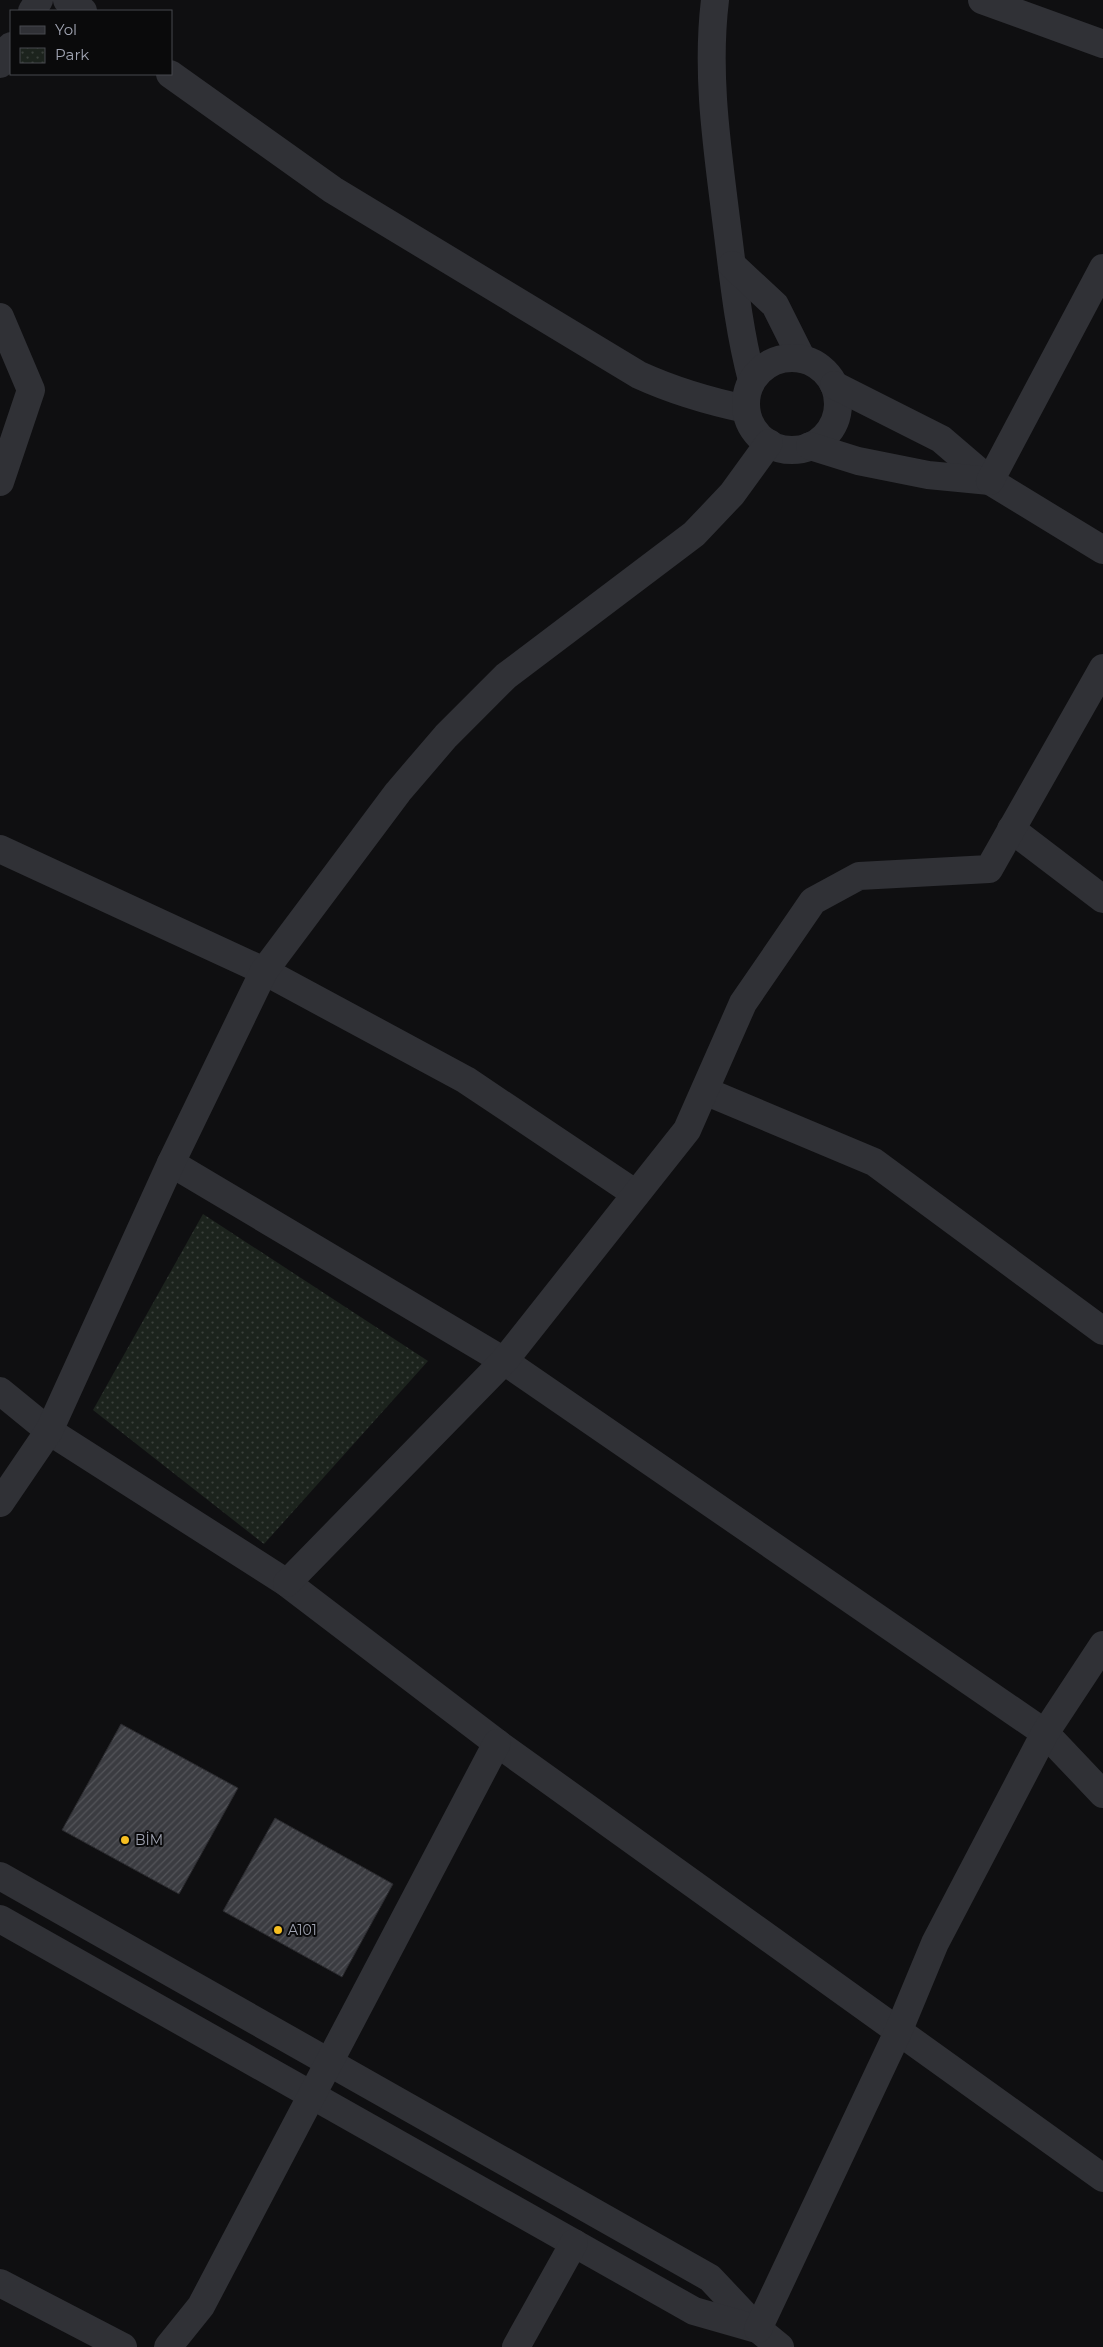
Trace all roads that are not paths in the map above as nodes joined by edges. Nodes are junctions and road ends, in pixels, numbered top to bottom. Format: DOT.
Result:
graph roads {
  1 [pos="67,0"];
  2 [pos="715,0"];
  3 [pos="982,0"];
  4 [pos="82,10"];
  5 [pos="1103,44"];
  6 [pos="10,48"];
  7 [pos="0,64"];
  8 [pos="171,75"];
  9 [pos="732,265"];
  10 [pos="1103,268"];
  11 [pos="0,317"];
  12 [pos="802,359"];
  13 [pos="752,380"];
  14 [pos="834,385"];
  15 [pos="746,408"];
  16 [pos="769,443"];
  17 [pos="810,446"];
  18 [pos="990,481"];
  19 [pos="0,482"];
  20 [pos="1103,550"];
  21 [pos="1103,668"];
  22 [pos="1011,829"];
  23 [pos="0,849"];
  24 [pos="1103,899"];
  25 [pos="264,971"];
  26 [pos="705,1090"];
  27 [pos="171,1163"];
  28 [pos="636,1194"];
  29 [pos="1103,1331"];
  30 [pos="504,1361"];
  31 [pos="0,1391"];
  32 [pos="48,1431"];
  33 [pos="0,1503"];
  34 [pos="287,1583"];
  35 [pos="1103,1645"];
  36 [pos="1045,1733"];
  37 [pos="497,1743"];
  38 [pos="1103,1794"];
  39 [pos="0,1876"];
  40 [pos="0,1919"];
  41 [pos="898,2032"];
  42 [pos="329,2061"];
  43 [pos="312,2096"];
  44 [pos="1103,2178"];
  45 [pos="574,2243"];
  46 [pos="0,2283"];
  47 [pos="758,2329"];
  48 [pos="123,2347"];
  49 [pos="168,2347"];
  50 [pos="516,2347"];
  51 [pos="780,2347"];
  1 -- 4 [label="street"];
  2 -- 9 [label="street"];
  3 -- 5 [label="street"];
  6 -- 7 [label="street"];
  8 -- 15 [label="street"];
  9 -- 12 [label="street"];
  9 -- 13 [label="street"];
  10 -- 18 [label="street"];
  11 -- 19 [label="street"];
  12 -- 13 [label="street"];
  12 -- 14 [label="street"];
  13 -- 15 [label="street"];
  14 -- 17 [label="street"];
  14 -- 18 [label="street"];
  15 -- 16 [label="street"];
  16 -- 17 [label="street"];
  16 -- 25 [label="street"];
  17 -- 18 [label="street"];
  18 -- 20 [label="street"];
  21 -- 22 [label="street"];
  22 -- 24 [label="street"];
  22 -- 26 [label="street"];
  23 -- 25 [label="street"];
  25 -- 27 [label="street"];
  25 -- 28 [label="street"];
  26 -- 28 [label="street"];
  26 -- 29 [label="street"];
  27 -- 30 [label="street"];
  27 -- 32 [label="street"];
  28 -- 30 [label="street"];
  30 -- 34 [label="street"];
  30 -- 36 [label="street"];
  31 -- 32 [label="street"];
  32 -- 33 [label="street"];
  32 -- 34 [label="street"];
  34 -- 37 [label="street"];
  35 -- 36 [label="street"];
  36 -- 38 [label="street"];
  36 -- 41 [label="street"];
  37 -- 41 [label="street"];
  37 -- 42 [label="street"];
  39 -- 42 [label="street"];
  40 -- 43 [label="street"];
  41 -- 44 [label="street"];
  41 -- 47 [label="street"];
  42 -- 43 [label="street"];
  42 -- 47 [label="street"];
  43 -- 45 [label="street"];
  43 -- 49 [label="street"];
  45 -- 47 [label="street"];
  45 -- 50 [label="street"];
  46 -- 48 [label="street"];
  47 -- 51 [label="street"];
}
